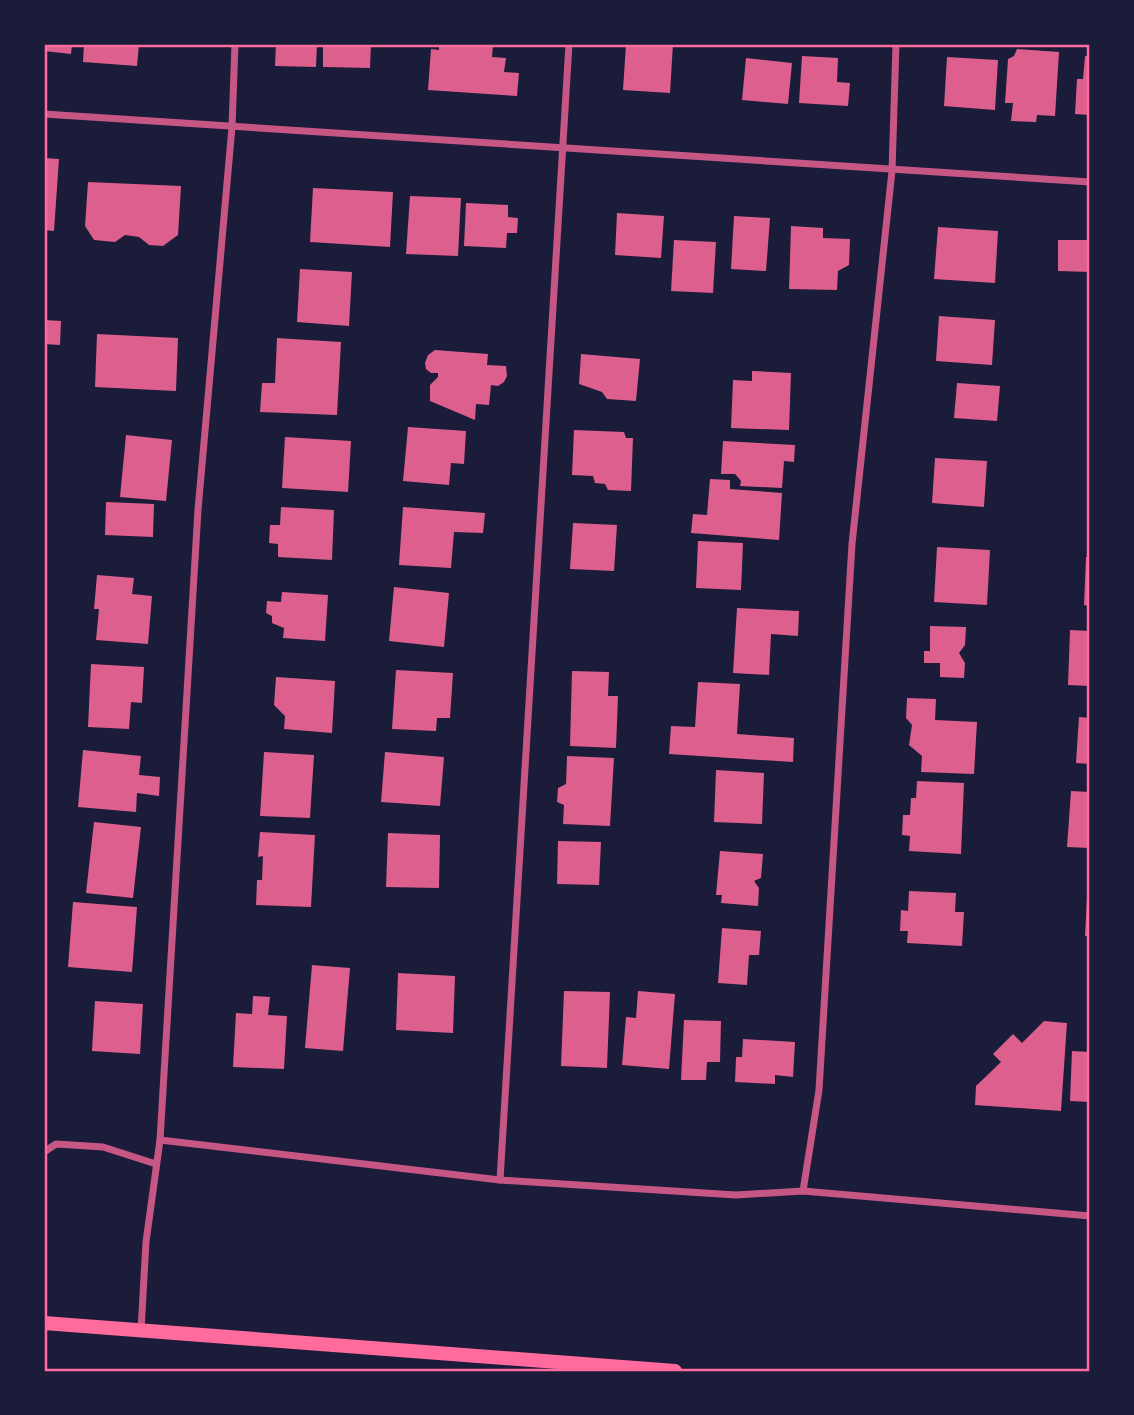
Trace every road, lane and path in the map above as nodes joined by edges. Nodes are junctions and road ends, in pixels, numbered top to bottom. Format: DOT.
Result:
graph roads {
  1 [pos="235,44"];
  2 [pos="569,44"];
  3 [pos="896,44"];
  4 [pos="44,114"];
  5 [pos="232,127"];
  6 [pos="563,149"];
  7 [pos="892,171"];
  8 [pos="1090,182"];
  9 [pos="160,1140"];
  10 [pos="44,1152"];
  11 [pos="156,1164"];
  12 [pos="500,1180"];
  13 [pos="803,1191"];
  14 [pos="1090,1216"];
  15 [pos="44,1323"];
  16 [pos="141,1330"];
  17 [pos="675,1371"];
  1 -- 5 [label="street"];
  2 -- 6 [label="street"];
  3 -- 7 [label="street"];
  4 -- 5 [label="street"];
  5 -- 6 [label="street"];
  5 -- 9 [label="street"];
  6 -- 7 [label="street"];
  6 -- 12 [label="street"];
  7 -- 8 [label="street"];
  7 -- 13 [label="street"];
  9 -- 11 [label="street"];
  9 -- 12 [label="street"];
  10 -- 11 [label="street"];
  11 -- 16 [label="street"];
  12 -- 13 [label="street"];
  13 -- 14 [label="street"];
  15 -- 16 [label="main road"];
  16 -- 17 [label="main road"];
}
